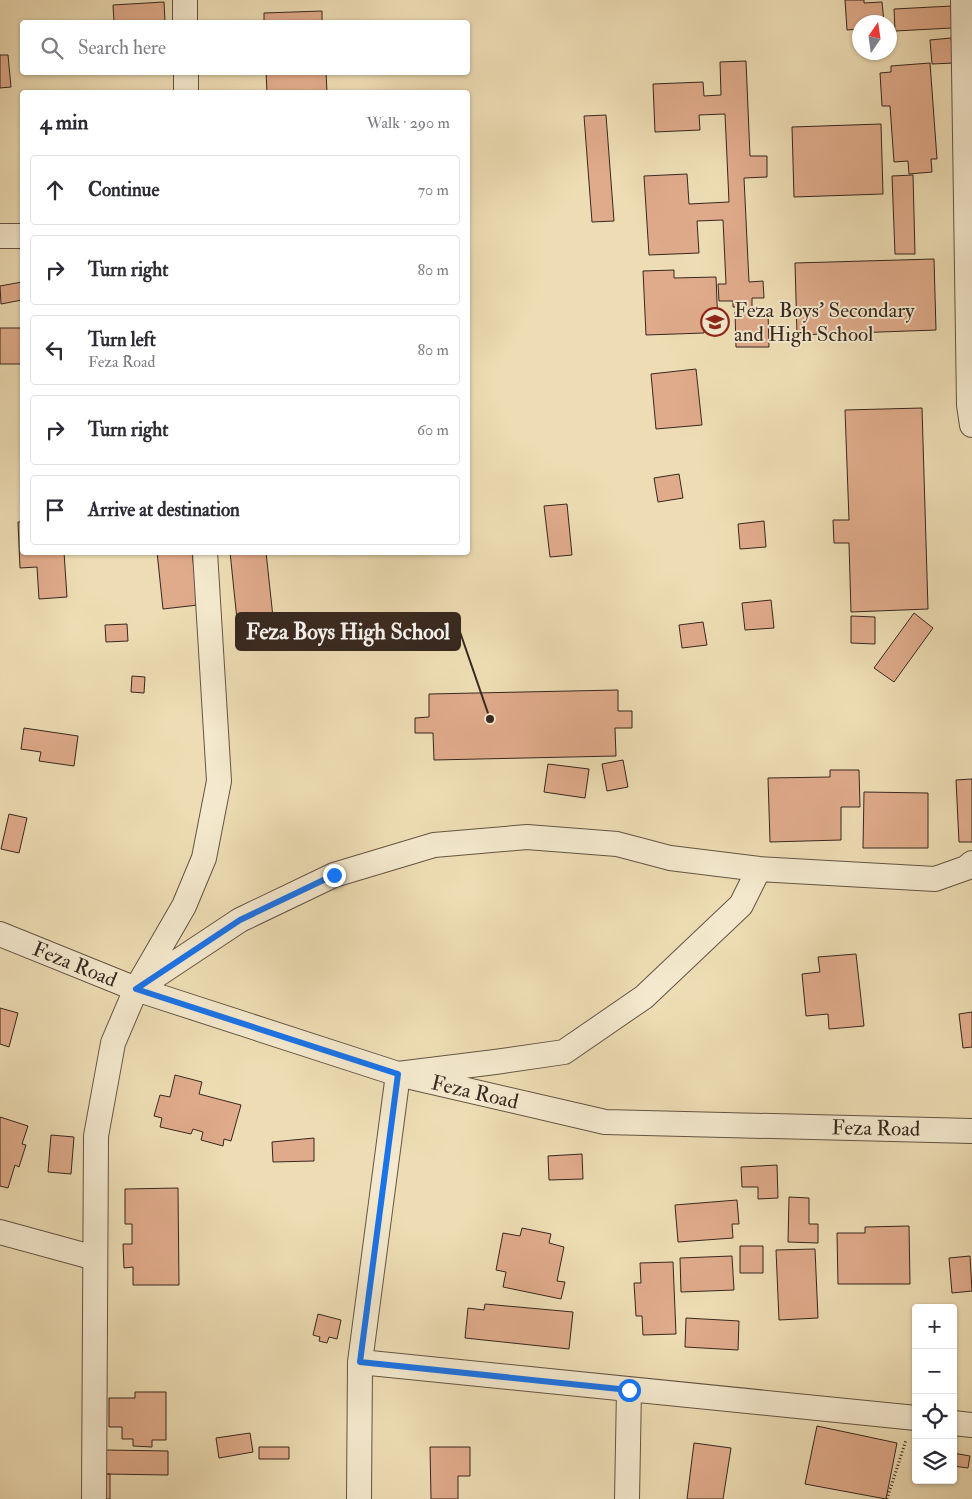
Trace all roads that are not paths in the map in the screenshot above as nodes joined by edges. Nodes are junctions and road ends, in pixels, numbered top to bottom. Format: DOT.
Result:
graph roads {
  1 [pos="185,0"];
  2 [pos="963,0"];
  3 [pos="185,20"];
  4 [pos="968,70"];
  5 [pos="186,75"];
  6 [pos="186,90"];
  7 [pos="0,236"];
  8 [pos="20,236"];
  9 [pos="972,425"];
  10 [pos="205,555"];
  11 [pos="972,863"];
  12 [pos="759,868"];
  13 [pos="0,934"];
  14 [pos="136,989"];
  15 [pos="398,1074"];
  16 [pos="972,1130"];
  17 [pos="0,1232"];
  18 [pos="96,1258"];
  19 [pos="360,1362"];
  20 [pos="629,1390"];
  21 [pos="912,1418"];
  22 [pos="957,1424"];
  23 [pos="972,1426"];
  24 [pos="94,1499"];
  25 [pos="358,1499"];
  26 [pos="627,1499"];
  1 -- 3 [label="street"];
  2 -- 4 [label="street"];
  4 -- 9 [label="street"];
  5 -- 6 [label="street"];
  7 -- 8 [label="street"];
  10 -- 14 [label="street"];
  11 -- 12 [label="street"];
  12 -- 14 [label="street"];
  12 -- 15 [label="street"];
  13 -- 14 [label="street, Feza Road"];
  14 -- 15 [label="street, Feza Road"];
  14 -- 18 [label="street"];
  15 -- 16 [label="street, Feza Road"];
  15 -- 19 [label="street"];
  17 -- 18 [label="street"];
  18 -- 24 [label="street"];
  19 -- 20 [label="street"];
  19 -- 25 [label="street"];
  20 -- 21 [label="street"];
  20 -- 26 [label="street"];
  22 -- 23 [label="street"];
}
